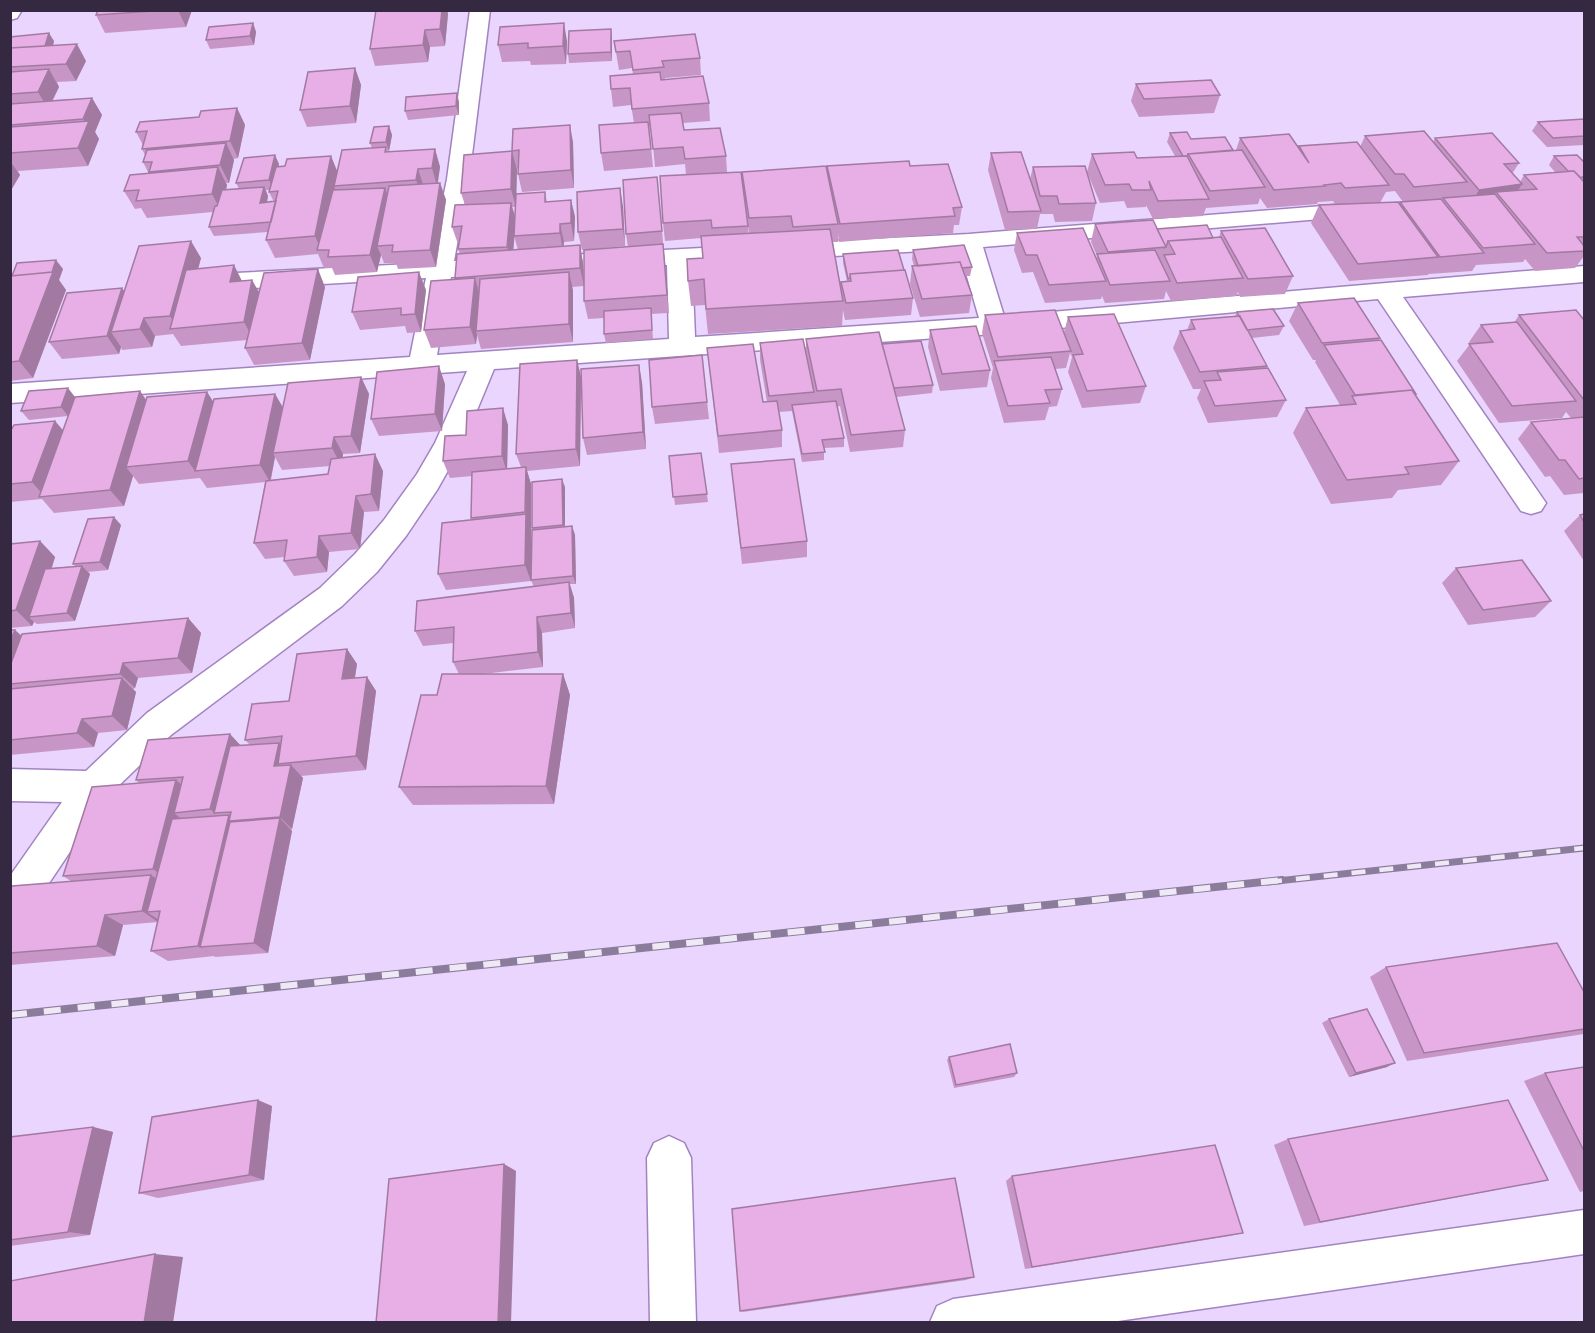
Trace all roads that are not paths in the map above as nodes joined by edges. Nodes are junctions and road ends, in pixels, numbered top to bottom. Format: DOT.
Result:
graph roads {
  1 [pos="480,10"];
  2 [pos="1378,208"];
  3 [pos="969,241"];
  4 [pos="679,255"];
  5 [pos="441,271"];
  6 [pos="1584,274"];
  7 [pos="218,282"];
  8 [pos="1385,290"];
  9 [pos="994,325"];
  10 [pos="682,348"];
  11 [pos="484,362"];
  12 [pos="422,365"];
  13 [pos="10,394"];
  14 [pos="1531,503"];
  15 [pos="10,785"];
  16 [pos="93,787"];
  17 [pos="10,909"];
  18 [pos="669,1158"];
  19 [pos="1584,1232"];
  20 [pos="673,1323"];
  21 [pos="953,1323"];
  1 -- 5 [label="street"];
  2 -- 3 [label="street"];
  3 -- 4 [label="street"];
  3 -- 9 [label="street"];
  4 -- 5 [label="street"];
  4 -- 10 [label="street"];
  5 -- 7 [label="street"];
  5 -- 12 [label="street"];
  6 -- 8 [label="street"];
  8 -- 9 [label="street"];
  8 -- 14 [label="street"];
  9 -- 10 [label="street"];
  10 -- 11 [label="street"];
  11 -- 12 [label="street"];
  11 -- 16 [label="street"];
  12 -- 13 [label="street"];
  15 -- 16 [label="street"];
  16 -- 17 [label="street"];
  18 -- 20 [label="street"];
  19 -- 21 [label="street"];
}
